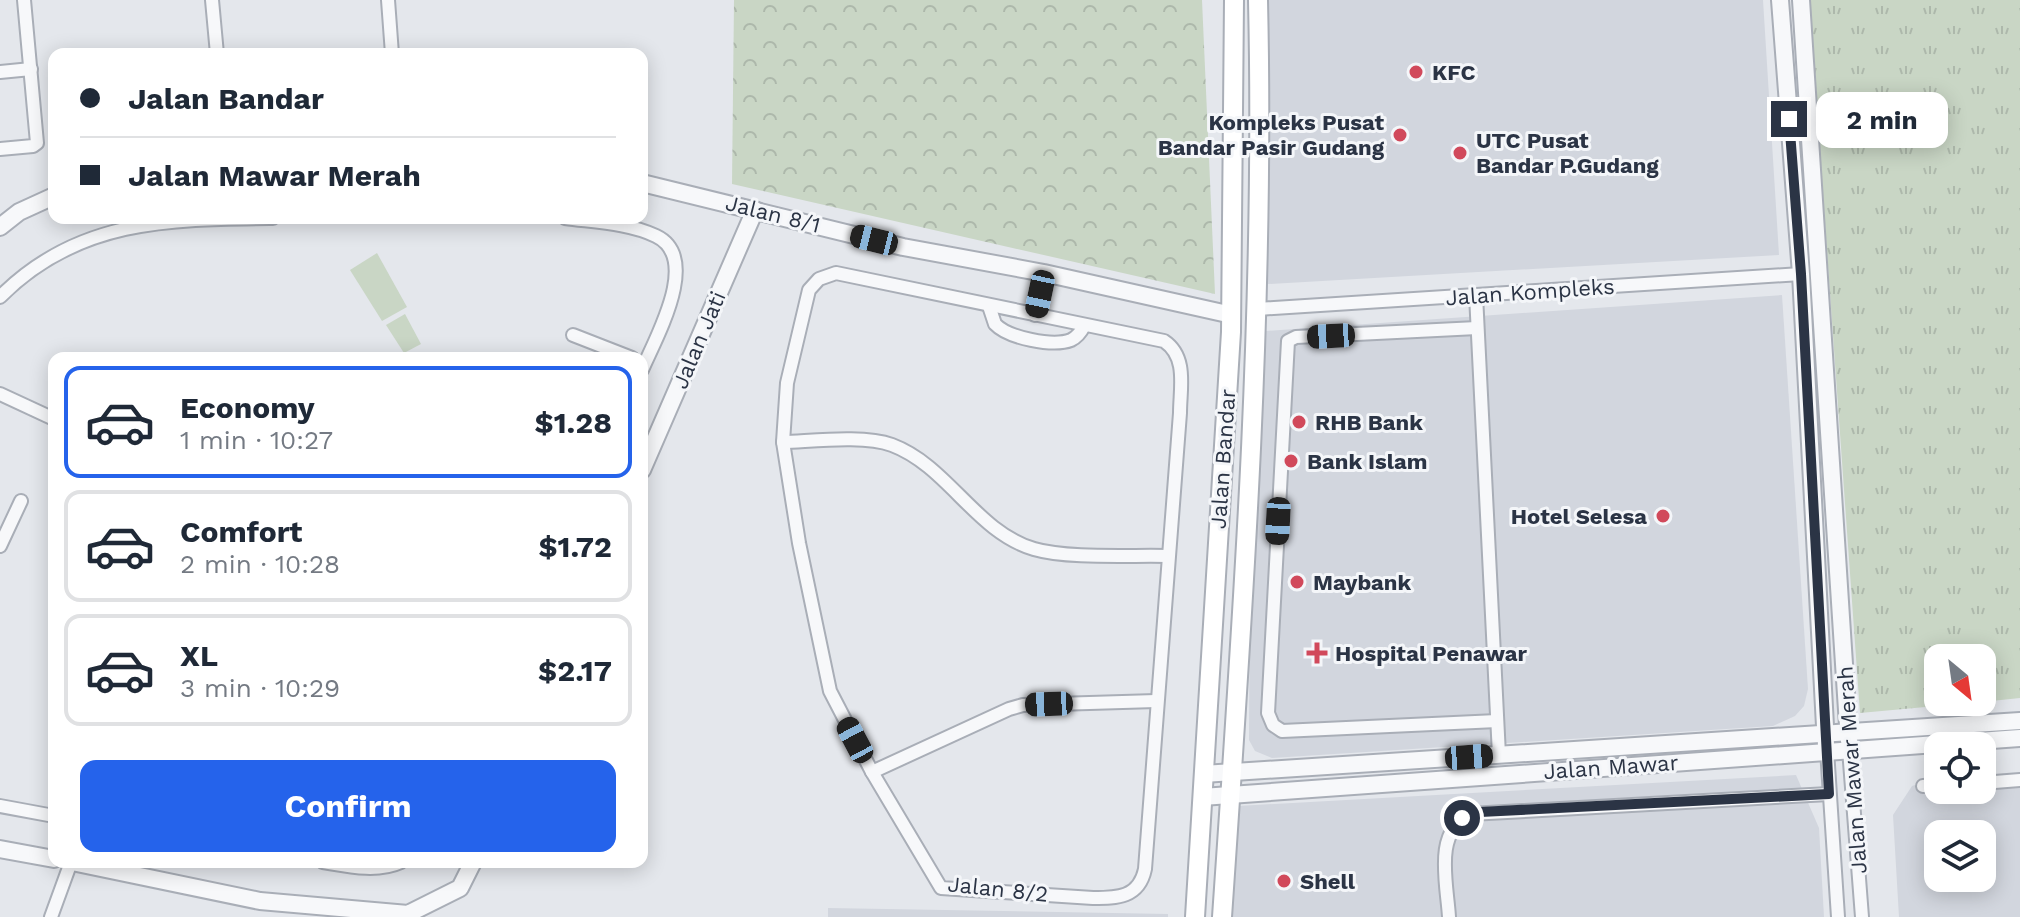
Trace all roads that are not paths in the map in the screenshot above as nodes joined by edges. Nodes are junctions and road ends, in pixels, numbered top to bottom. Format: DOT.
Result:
graph roads {
  1 [pos="24,0"];
  2 [pos="212,0"];
  3 [pos="388,0"];
  4 [pos="1234,0"];
  5 [pos="1258,0"];
  6 [pos="1780,0"];
  7 [pos="1801,0"];
  8 [pos="216,48"];
  9 [pos="392,48"];
  10 [pos="31,69"];
  11 [pos="0,72"];
  12 [pos="0,149"];
  13 [pos="648,184"];
  14 [pos="48,199"];
  15 [pos="755,210"];
  16 [pos="150,224"];
  17 [pos="609,224"];
  18 [pos="0,227"];
  19 [pos="1044,273"];
  20 [pos="1801,274"];
  21 [pos="1476,295"];
  22 [pos="0,297"];
  23 [pos="989,306"];
  24 [pos="1258,309"];
  25 [pos="1035,315"];
  26 [pos="1232,315"];
  27 [pos="1084,326"];
  28 [pos="1477,328"];
  29 [pos="573,335"];
  30 [pos="617,352"];
  31 [pos="648,353"];
  32 [pos="0,394"];
  33 [pos="48,416"];
  34 [pos="783,442"];
  35 [pos="648,455"];
  36 [pos="21,501"];
  37 [pos="0,546"];
  38 [pos="1168,556"];
  39 [pos="1156,701"];
  40 [pos="1497,721"];
  41 [pos="2020,721"];
  42 [pos="2020,738"];
  43 [pos="1849,741"];
  44 [pos="1826,742"];
  45 [pos="1499,755"];
  46 [pos="872,772"];
  47 [pos="1232,772"];
  48 [pos="1203,774"];
  49 [pos="2020,780"];
  50 [pos="1996,782"];
  51 [pos="1829,794"];
  52 [pos="1231,795"];
  53 [pos="1202,797"];
  54 [pos="0,806"];
  55 [pos="48,815"];
  56 [pos="0,849"];
  57 [pos="48,858"];
  58 [pos="69,868"];
  59 [pos="470,868"];
  60 [pos="141,870"];
  61 [pos="51,917"];
  62 [pos="1195,917"];
  63 [pos="1222,917"];
  64 [pos="1449,917"];
  65 [pos="1838,917"];
  66 [pos="1862,917"];
  1 -- 10 [label="street"];
  2 -- 8 [label="street"];
  3 -- 9 [label="street"];
  4 -- 26 [label="main road, Jalan Bandar"];
  5 -- 24 [label="main road, Jalan Bandar"];
  6 -- 20 [label="street, Jalan Mawar Merah"];
  7 -- 43 [label="street, Jalan Mawar Merah"];
  10 -- 11 [label="street"];
  10 -- 12 [label="street"];
  13 -- 15 [label="street, Jalan 8/1"];
  14 -- 18 [label="street"];
  15 -- 19 [label="street, Jalan 8/1"];
  15 -- 35 [label="street, Jalan Jati"];
  16 -- 22 [label="street"];
  17 -- 31 [label="street"];
  19 -- 25 [label="street"];
  19 -- 26 [label="street, Jalan 8/1"];
  20 -- 21 [label="street, Jalan Kompleks"];
  20 -- 44 [label="street, Jalan Mawar Merah"];
  21 -- 24 [label="street, Jalan Kompleks"];
  21 -- 28 [label="street"];
  23 -- 25 [label="street, Jalan 8/2"];
  23 -- 27 [label="street"];
  23 -- 34 [label="street, Jalan 8/2"];
  24 -- 47 [label="main road, Jalan Bandar"];
  25 -- 27 [label="street, Jalan 8/2"];
  26 -- 48 [label="main road, Jalan Bandar"];
  27 -- 38 [label="street, Jalan 8/2"];
  28 -- 40 [label="street"];
  28 -- 40 [label="street"];
  29 -- 30 [label="street"];
  32 -- 33 [label="street"];
  34 -- 38 [label="street"];
  34 -- 46 [label="street, Jalan 8/2"];
  36 -- 37 [label="street"];
  38 -- 39 [label="street, Jalan 8/2"];
  39 -- 46 [label="street"];
  39 -- 46 [label="street, Jalan 8/2"];
  40 -- 45 [label="street"];
  41 -- 43 [label="street, Jalan Mawar"];
  42 -- 43 [label="street, Jalan Mawar"];
  43 -- 44 [label="street, Jalan Mawar"];
  43 -- 66 [label="street, Jalan Mawar Merah"];
  44 -- 45 [label="street, Jalan Mawar"];
  44 -- 51 [label="street, Jalan Mawar Merah"];
  44 -- 52 [label="street, Jalan Mawar"];
  45 -- 47 [label="street, Jalan Mawar"];
  47 -- 48 [label="street, Jalan Mawar"];
  47 -- 52 [label="main road, Jalan Bandar"];
  48 -- 53 [label="main road, Jalan Bandar"];
  49 -- 50 [label="street"];
  51 -- 64 [label="street"];
  51 -- 65 [label="street, Jalan Mawar Merah"];
  52 -- 53 [label="street, Jalan Mawar"];
  52 -- 63 [label="main road, Jalan Bandar"];
  53 -- 62 [label="main road, Jalan Bandar"];
  54 -- 55 [label="street"];
  56 -- 57 [label="street"];
  58 -- 61 [label="street"];
  59 -- 60 [label="street"];
}
